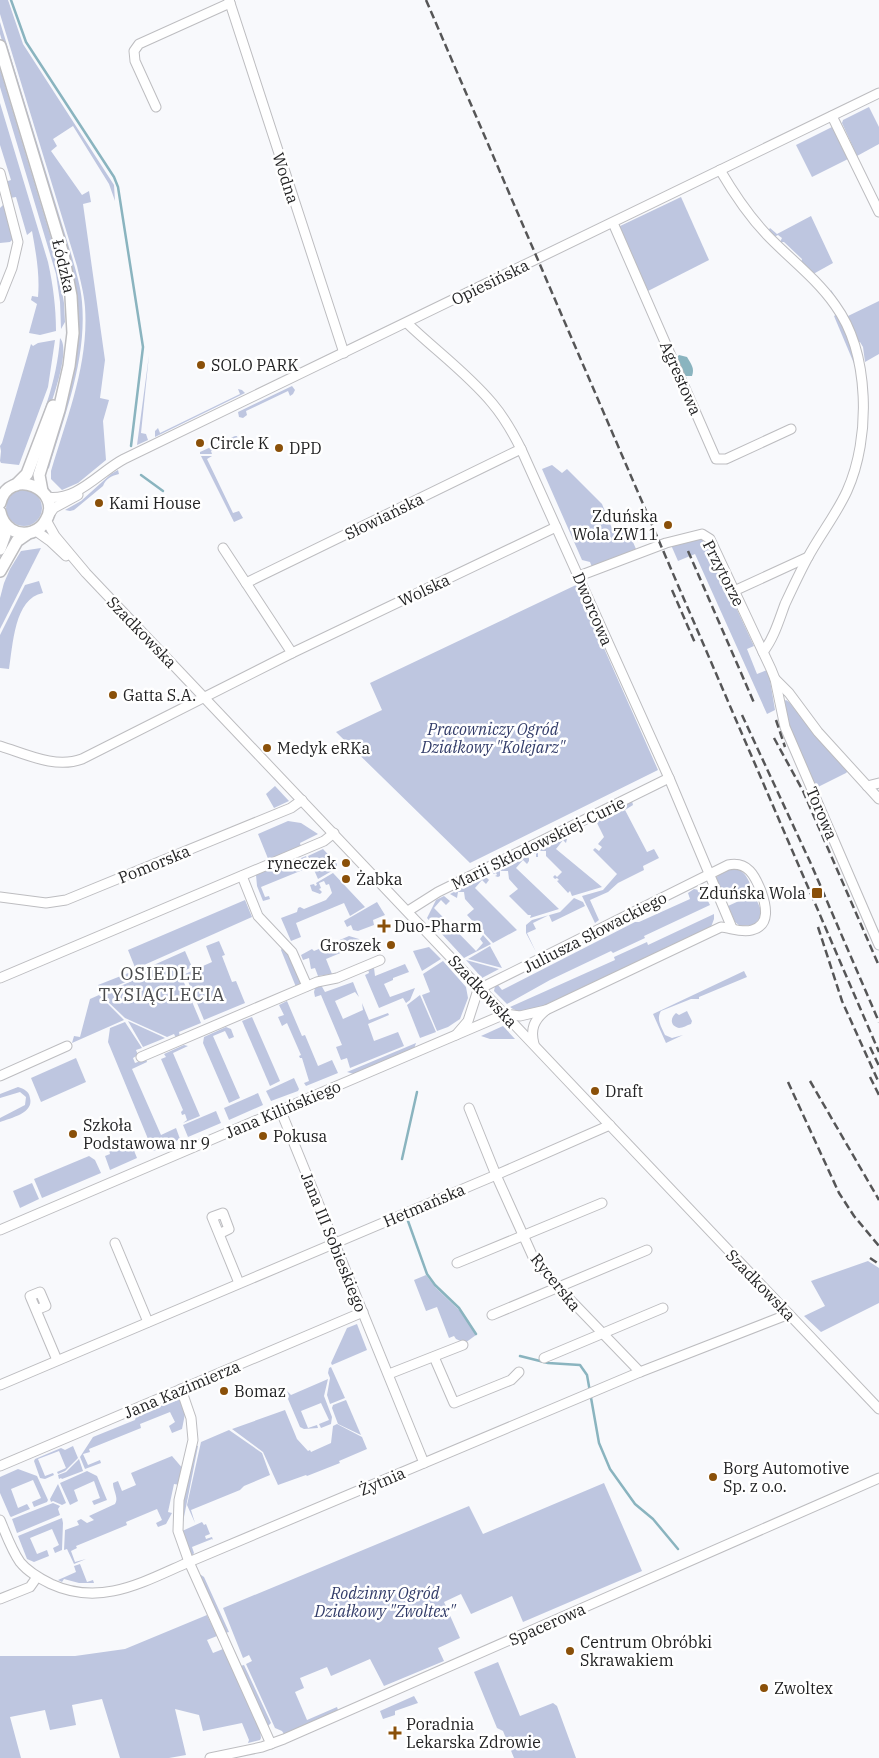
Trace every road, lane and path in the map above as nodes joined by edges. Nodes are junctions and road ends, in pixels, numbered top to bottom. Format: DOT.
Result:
graph roads {
  1 [pos="230,2"];
  2 [pos="0,46"];
  3 [pos="0,58"];
  4 [pos="879,93"];
  5 [pos="156,107"];
  6 [pos="832,116"];
  7 [pos="720,170"];
  8 [pos="0,173"];
  9 [pos="879,212"];
  10 [pos="613,223"];
  11 [pos="0,298"];
  12 [pos="407,323"];
  13 [pos="344,353"];
  14 [pos="791,429"];
  15 [pos="521,450"];
  16 [pos="102,473"];
  17 [pos="16,485"];
  18 [pos="44,494"];
  19 [pos="1,498"];
  20 [pos="1,516"];
  21 [pos="47,518"];
  22 [pos="556,527"];
  23 [pos="32,532"];
  24 [pos="223,548"];
  25 [pos="0,550"];
  26 [pos="808,557"];
  27 [pos="0,571"];
  28 [pos="86,573"];
  29 [pos="579,576"];
  30 [pos="246,583"];
  31 [pos="734,591"];
  32 [pos="763,652"];
  33 [pos="292,653"];
  34 [pos="775,679"];
  35 [pos="204,697"];
  36 [pos="0,746"];
  37 [pos="669,778"];
  38 [pos="879,783"];
  39 [pos="867,786"];
  40 [pos="302,800"];
  41 [pos="879,800"];
  42 [pos="334,833"];
  43 [pos="710,874"];
  44 [pos="242,876"];
  45 [pos="0,897"];
  46 [pos="408,911"];
  47 [pos="732,928"];
  48 [pos="879,945"];
  49 [pos="380,960"];
  50 [pos="0,978"];
  51 [pos="307,986"];
  52 [pos="481,989"];
  53 [pos="546,1010"];
  54 [pos="505,1014"];
  55 [pos="456,1035"];
  56 [pos="534,1045"];
  57 [pos="67,1046"];
  58 [pos="141,1057"];
  59 [pos="0,1076"];
  60 [pos="469,1108"];
  61 [pos="280,1109"];
  62 [pos="610,1126"];
  63 [pos="496,1175"];
  64 [pos="602,1203"];
  65 [pos="0,1230"];
  66 [pos="219,1234"];
  67 [pos="524,1236"];
  68 [pos="115,1243"];
  69 [pos="335,1243"];
  70 [pos="647,1250"];
  71 [pos="457,1263"];
  72 [pos="239,1283"];
  73 [pos="558,1287"];
  74 [pos="663,1308"];
  75 [pos="36,1310"];
  76 [pos="363,1312"];
  77 [pos="788,1314"];
  78 [pos="492,1315"];
  79 [pos="148,1322"];
  80 [pos="601,1334"];
  81 [pos="463,1345"];
  82 [pos="434,1357"];
  83 [pos="544,1358"];
  84 [pos="57,1360"];
  85 [pos="519,1372"];
  86 [pos="640,1372"];
  87 [pos="389,1374"];
  88 [pos="0,1385"];
  89 [pos="182,1389"];
  90 [pos="879,1410"];
  91 [pos="424,1464"];
  92 [pos="0,1466"];
  93 [pos="879,1478"];
  94 [pos="0,1520"];
  95 [pos="2,1530"];
  96 [pos="189,1562"];
  97 [pos="37,1577"];
  98 [pos="0,1599"];
  99 [pos="271,1744"];
  100 [pos="210,1758"];
  1 -- 5 [label="street, Wodna"];
  1 -- 13 [label="street, Wodna"];
  2 -- 18 [label="main road, Łódzka"];
  3 -- 17 [label="main road, Łódzka"];
  4 -- 6 [label="street, Opiesińska"];
  6 -- 7 [label="street, Opiesińska"];
  6 -- 9 [label="street"];
  7 -- 10 [label="street, Opiesińska"];
  7 -- 26 [label="street"];
  8 -- 11 [label="street"];
  10 -- 12 [label="street, Opiesińska"];
  10 -- 14 [label="street, Agrestowa"];
  12 -- 13 [label="street, Opiesińska"];
  12 -- 15 [label="street, Dworcowa"];
  13 -- 16 [label="street, Opiesińska"];
  15 -- 22 [label="street, Dworcowa"];
  15 -- 30 [label="street, Słowiańska"];
  16 -- 18 [label="street, Opiesińska"];
  16 -- 21 [label="street, Opiesińska"];
  17 -- 18 [label="main road"];
  17 -- 19 [label="main road, Łódzka"];
  18 -- 21 [label="main road, Łódzka"];
  20 -- 23 [label="main road"];
  20 -- 25 [label="main road"];
  21 -- 23 [label="main road"];
  21 -- 28 [label="street, Szadkowska"];
  22 -- 29 [label="street, Dworcowa"];
  22 -- 33 [label="street, Wolska"];
  23 -- 27 [label="main road"];
  23 -- 28 [label="street, Szadkowska"];
  24 -- 30 [label="street"];
  26 -- 31 [label="street"];
  26 -- 32 [label="street"];
  28 -- 35 [label="street, Szadkowska"];
  29 -- 31 [label="street, Przytorze"];
  29 -- 37 [label="street, Dworcowa"];
  30 -- 33 [label="street"];
  31 -- 32 [label="street, Przytorze"];
  32 -- 34 [label="street, Przytorze"];
  33 -- 35 [label="street, Wolska"];
  34 -- 39 [label="street"];
  34 -- 48 [label="street, Torowa"];
  35 -- 36 [label="street, Wolska"];
  35 -- 40 [label="street, Szadkowska"];
  37 -- 43 [label="street, Dworcowa"];
  37 -- 46 [label="street, Marii Skłodowskiej-Curie"];
  38 -- 39 [label="street"];
  39 -- 41 [label="street"];
  40 -- 42 [label="street, Szadkowska"];
  40 -- 45 [label="street, Pomorska"];
  42 -- 44 [label="street"];
  42 -- 46 [label="street, Szadkowska"];
  43 -- 47 [label="street, Dworcowa"];
  43 -- 47 [label="street, Juliusza Słowackiego"];
  43 -- 52 [label="street, Juliusza Słowackiego"];
  44 -- 50 [label="street"];
  44 -- 51 [label="street"];
  46 -- 52 [label="street, Szadkowska"];
  47 -- 53 [label="street"];
  49 -- 51 [label="street"];
  51 -- 58 [label="street"];
  52 -- 54 [label="street, Szadkowska"];
  52 -- 55 [label="street, Jana Kilińskiego"];
  53 -- 54 [label="street"];
  53 -- 56 [label="street"];
  54 -- 55 [label="street, Jana Kilińskiego"];
  54 -- 56 [label="street, Szadkowska"];
  55 -- 61 [label="street, Jana Kilińskiego"];
  56 -- 62 [label="street, Szadkowska"];
  57 -- 59 [label="street"];
  60 -- 63 [label="street, Rycerska"];
  61 -- 65 [label="street, Jana Kilińskiego"];
  61 -- 69 [label="street, Jana III Sobieskiego"];
  62 -- 63 [label="street, Hetmańska"];
  62 -- 77 [label="street, Szadkowska"];
  63 -- 67 [label="street, Rycerska"];
  63 -- 69 [label="street, Hetmańska"];
  64 -- 67 [label="street"];
  66 -- 72 [label="street"];
  67 -- 71 [label="street"];
  67 -- 73 [label="street, Rycerska"];
  68 -- 79 [label="street"];
  69 -- 72 [label="street, Hetmańska"];
  69 -- 76 [label="street, Jana III Sobieskiego"];
  70 -- 73 [label="street"];
  72 -- 79 [label="street, Hetmańska"];
  73 -- 78 [label="street"];
  73 -- 80 [label="street, Rycerska"];
  74 -- 80 [label="street"];
  75 -- 84 [label="street"];
  76 -- 87 [label="street, Jana III Sobieskiego"];
  76 -- 89 [label="street, Jana Kazimierza"];
  77 -- 86 [label="street, Żytnia"];
  77 -- 90 [label="street, Szadkowska"];
  79 -- 84 [label="street, Hetmańska"];
  80 -- 83 [label="street"];
  80 -- 86 [label="street, Rycerska"];
  81 -- 82 [label="street"];
  82 -- 85 [label="street"];
  82 -- 87 [label="street"];
  84 -- 88 [label="street, Hetmańska"];
  86 -- 91 [label="street, Żytnia"];
  87 -- 91 [label="street, Jana III Sobieskiego"];
  89 -- 92 [label="street, Jana Kazimierza"];
  89 -- 96 [label="street"];
  91 -- 96 [label="street, Żytnia"];
  93 -- 99 [label="street, Spacerowa"];
  94 -- 95 [label="street, Żytnia"];
  95 -- 97 [label="street, Żytnia"];
  96 -- 97 [label="street, Żytnia"];
  96 -- 99 [label="street"];
  97 -- 98 [label="street"];
  99 -- 100 [label="street, Spacerowa"];
}
